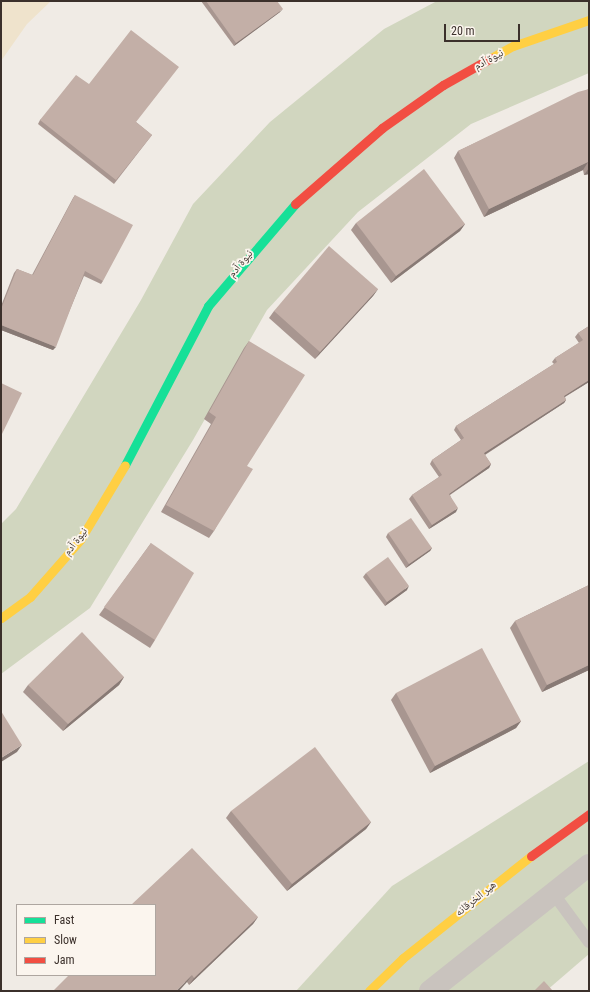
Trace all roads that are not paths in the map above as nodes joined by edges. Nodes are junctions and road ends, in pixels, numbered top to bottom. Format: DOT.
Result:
graph roads {
  1 [pos="589,20"];
  2 [pos="1,618"];
  3 [pos="589,814"];
  4 [pos="589,865"];
  5 [pos="553,893"];
  6 [pos="589,942"];
  7 [pos="368,991"];
  8 [pos="430,991"];
  1 -- 2 [label="street, نيوة آدم"];
  3 -- 7 [label="street, هير الخرقانه"];
  4 -- 5 [label="street"];
  5 -- 6 [label="lane"];
  5 -- 8 [label="street"];
}
